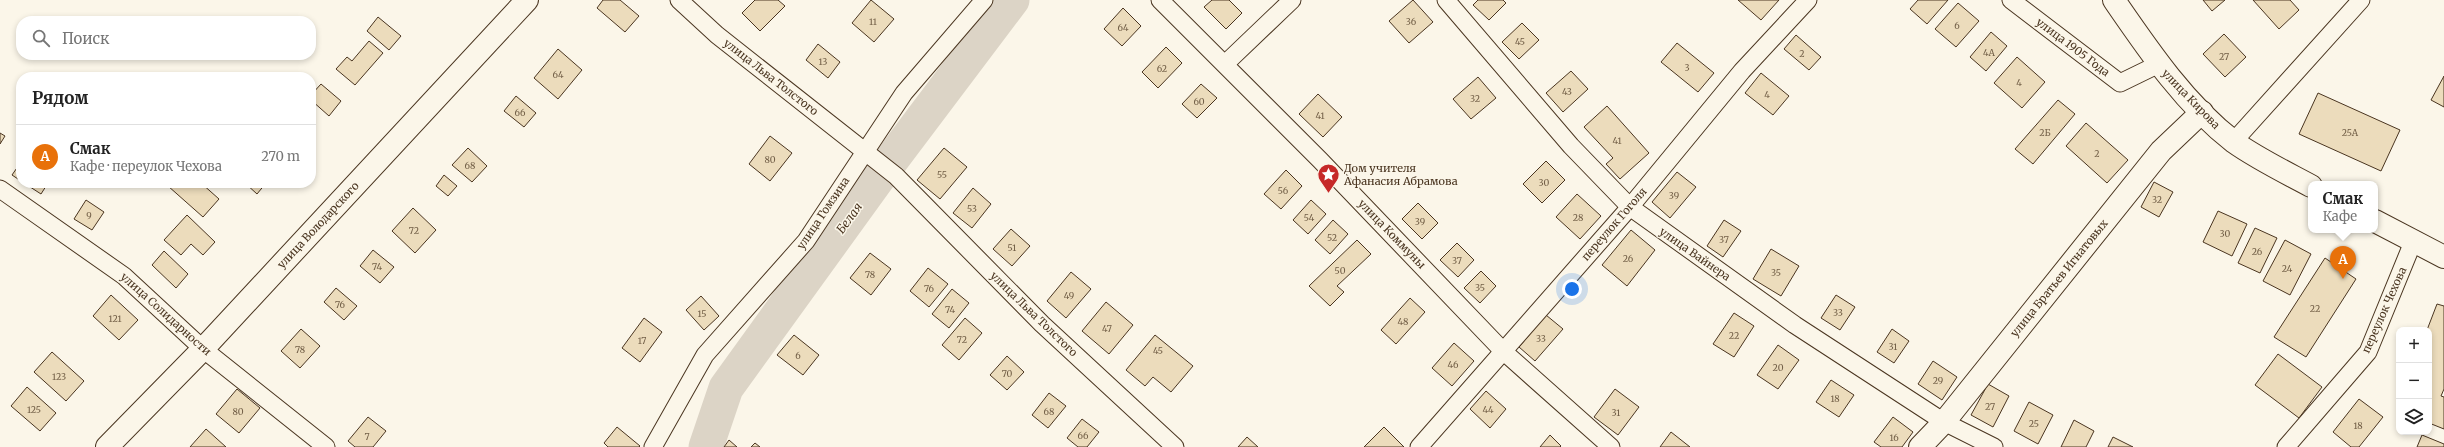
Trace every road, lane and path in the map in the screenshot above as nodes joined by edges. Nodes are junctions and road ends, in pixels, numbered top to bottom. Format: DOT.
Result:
graph roads {
  1 [pos="527,0"];
  2 [pos="680,0"];
  3 [pos="984,0"];
  4 [pos="1160,0"];
  5 [pos="1292,0"];
  6 [pos="1446,0"];
  7 [pos="1808,0"];
  8 [pos="2011,0"];
  9 [pos="2114,0"];
  10 [pos="2361,0"];
  11 [pos="1225,64"];
  12 [pos="2159,64"];
  13 [pos="2202,112"];
  14 [pos="2234,141"];
  15 [pos="865,150"];
  16 [pos="2308,184"];
  17 [pos="0,189"];
  18 [pos="1630,207"];
  19 [pos="2378,223"];
  20 [pos="2412,242"];
  21 [pos="2444,257"];
  22 [pos="203,348"];
  23 [pos="1503,351"];
  24 [pos="1944,422"];
  25 [pos="107,447"];
  26 [pos="326,447"];
  27 [pos="653,447"];
  28 [pos="1175,447"];
  29 [pos="1419,447"];
  30 [pos="1611,447"];
  31 [pos="1920,447"];
  32 [pos="1994,447"];
  33 [pos="2286,447"];
  1 -- 22 [label="main road, улица Володарского"];
  2 -- 15 [label="street, улица Льва Толстого"];
  3 -- 15 [label="street, улица Гомзина"];
  4 -- 11 [label="street, улица Коммуны"];
  5 -- 11 [label="street"];
  6 -- 18 [label="street, улица Вайнера"];
  7 -- 18 [label="street, переулок Гоголя"];
  8 -- 12 [label="street, улица 1905 Года"];
  9 -- 12 [label="main road, улица Кирова"];
  10 -- 14 [label="street"];
  11 -- 23 [label="street, улица Коммуны"];
  12 -- 13 [label="main road, улица Кирова"];
  13 -- 14 [label="main road, улица Кирова"];
  13 -- 24 [label="main road, улица Братьев Игнатовых"];
  14 -- 16 [label="main road, улица Кирова"];
  15 -- 27 [label="street, улица Гомзина"];
  15 -- 28 [label="street, улица Льва Толстого"];
  17 -- 22 [label="street, улица Солидарности"];
  18 -- 23 [label="street, переулок Гоголя"];
  18 -- 24 [label="street, улица Вайнера"];
  19 -- 20 [label="main road"];
  20 -- 21 [label="main road"];
  20 -- 33 [label="street, переулок Чехова"];
  22 -- 25 [label="main road, улица Володарского"];
  22 -- 26 [label="street, улица Солидарности"];
  23 -- 29 [label="street, переулок Гоголя"];
  23 -- 30 [label="street, улица Коммуны"];
  24 -- 31 [label="main road, улица Братьев Игнатовых"];
  24 -- 32 [label="street, улица Вайнера"];
}
